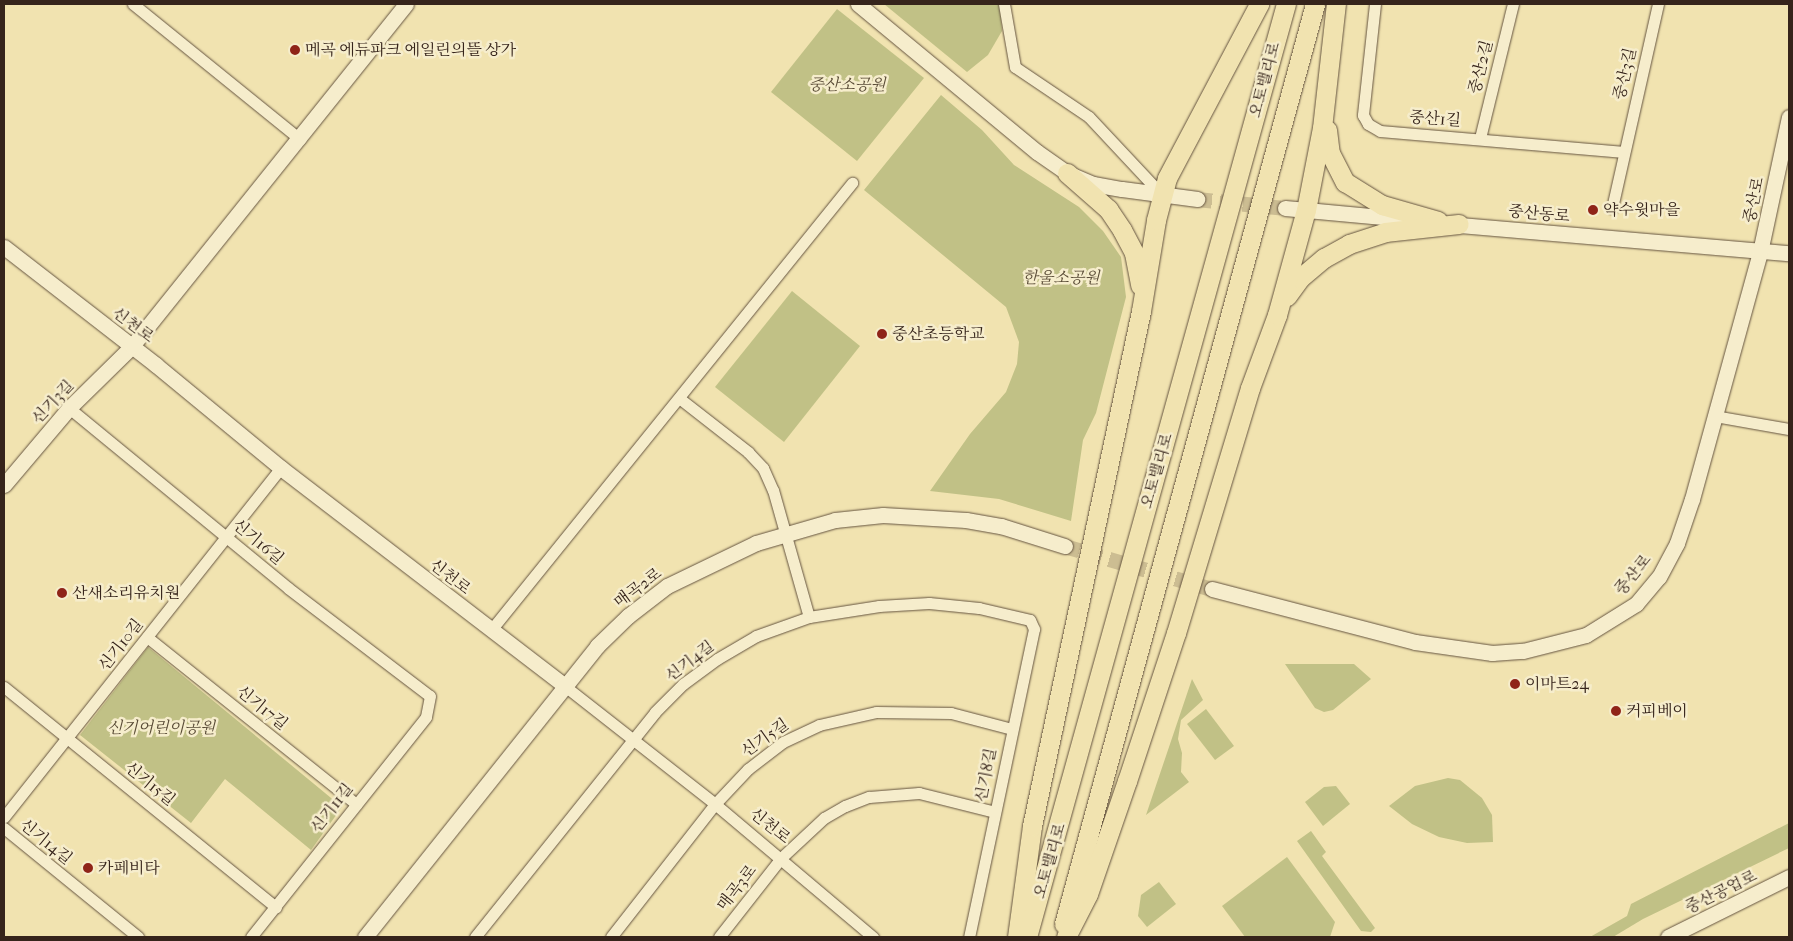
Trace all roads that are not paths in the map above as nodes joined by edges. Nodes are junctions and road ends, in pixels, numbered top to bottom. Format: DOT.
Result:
graph roads {
  1 [pos="133,4"];
  2 [pos="406,4"];
  3 [pos="858,4"];
  4 [pos="1004,4"];
  5 [pos="1259,4"];
  6 [pos="1286,4"];
  7 [pos="1315,4"];
  8 [pos="1336,4"];
  9 [pos="1376,4"];
  10 [pos="1513,4"];
  11 [pos="1658,4"];
  12 [pos="1324,112"];
  13 [pos="1789,117"];
  14 [pos="300,138"];
  15 [pos="1480,138"];
  16 [pos="1624,152"];
  17 [pos="1067,173"];
  18 [pos="852,183"];
  19 [pos="1162,195"];
  20 [pos="1197,199"];
  21 [pos="1285,208"];
  22 [pos="1612,208"];
  23 [pos="1306,210"];
  24 [pos="1452,224"];
  25 [pos="4,247"];
  26 [pos="1760,252"];
  27 [pos="1789,253"];
  28 [pos="1140,311"];
  29 [pos="1277,315"];
  30 [pos="132,346"];
  31 [pos="679,398"];
  32 [pos="69,408"];
  33 [pos="1715,416"];
  34 [pos="1789,429"];
  35 [pos="281,468"];
  36 [pos="4,485"];
  37 [pos="784,532"];
  38 [pos="228,537"];
  39 [pos="1065,546"];
  40 [pos="1212,589"];
  41 [pos="809,617"];
  42 [pos="1030,620"];
  43 [pos="491,630"];
  44 [pos="147,637"];
  45 [pos="4,687"];
  46 [pos="566,687"];
  47 [pos="430,696"];
  48 [pos="1012,728"];
  49 [pos="68,738"];
  50 [pos="633,738"];
  51 [pos="356,804"];
  52 [pos="716,804"];
  53 [pos="995,812"];
  54 [pos="4,817"];
  55 [pos="4,828"];
  56 [pos="781,858"];
  57 [pos="1789,877"];
  58 [pos="276,907"];
  59 [pos="138,937"];
  60 [pos="251,937"];
  61 [pos="366,937"];
  62 [pos="475,937"];
  63 [pos="611,937"];
  64 [pos="719,937"];
  65 [pos="873,937"];
  66 [pos="969,937"];
  67 [pos="1017,937"];
  68 [pos="1027,937"];
  69 [pos="1060,937"];
  70 [pos="1066,937"];
  71 [pos="1668,937"];
  1 -- 14 [label="street"];
  2 -- 14 [label="street, 신기3길"];
  3 -- 17 [label="street"];
  4 -- 19 [label="street"];
  5 -- 19 [label="highway"];
  6 -- 68 [label="highway, 오토밸리로"];
  7 -- 69 [label="highway, 오토밸리로"];
  8 -- 12 [label="highway"];
  9 -- 15 [label="street, 중산1길"];
  10 -- 15 [label="street, 중산2길"];
  11 -- 16 [label="street, 중산3길"];
  12 -- 23 [label="highway"];
  12 -- 24 [label="highway"];
  13 -- 26 [label="street, 중산로"];
  14 -- 30 [label="street, 신기3길"];
  15 -- 16 [label="street, 중산1길"];
  16 -- 22 [label="street, 중산3길"];
  17 -- 19 [label="street"];
  17 -- 28 [label="highway"];
  18 -- 31 [label="street"];
  19 -- 20 [label="street"];
  19 -- 28 [label="highway"];
  21 -- 23 [label="street, 중산동로"];
  23 -- 24 [label="street, 중산동로"];
  23 -- 29 [label="highway"];
  24 -- 26 [label="street, 중산동로"];
  24 -- 29 [label="highway"];
  25 -- 30 [label="street, 신천로"];
  26 -- 27 [label="street, 중산동로"];
  26 -- 33 [label="street, 중산로"];
  28 -- 67 [label="highway"];
  29 -- 70 [label="highway"];
  30 -- 32 [label="street, 신기3길"];
  30 -- 35 [label="street, 신천로"];
  31 -- 37 [label="street"];
  31 -- 43 [label="street"];
  32 -- 36 [label="street, 신기3길"];
  32 -- 38 [label="street, 신기16길"];
  33 -- 34 [label="street"];
  33 -- 40 [label="street, 중산로"];
  35 -- 38 [label="street, 신기10길"];
  35 -- 43 [label="street, 신천로"];
  37 -- 39 [label="street, 매곡2로"];
  37 -- 41 [label="street"];
  37 -- 46 [label="street, 매곡2로"];
  38 -- 44 [label="street, 신기10길"];
  38 -- 47 [label="street, 신기16길"];
  41 -- 42 [label="street, 신기4길"];
  41 -- 50 [label="street, 신기4길"];
  42 -- 48 [label="street, 신기8길"];
  43 -- 46 [label="street, 신천로"];
  44 -- 49 [label="street, 신기10길"];
  44 -- 51 [label="street, 신기17길"];
  45 -- 49 [label="street, 신기15길"];
  46 -- 50 [label="street, 신천로"];
  46 -- 61 [label="street, 매곡2로"];
  47 -- 51 [label="street, 신기11길"];
  48 -- 52 [label="street, 신기5길"];
  48 -- 53 [label="street, 신기8길"];
  49 -- 54 [label="street, 신기10길"];
  49 -- 58 [label="street, 신기15길"];
  50 -- 52 [label="street, 신천로"];
  50 -- 62 [label="street, 신기4길"];
  51 -- 58 [label="street, 신기11길"];
  52 -- 56 [label="street, 신천로"];
  52 -- 63 [label="street, 신기5길"];
  53 -- 56 [label="street, 매곡3로"];
  53 -- 66 [label="street, 신기8길"];
  55 -- 59 [label="street, 신기14길"];
  56 -- 64 [label="street, 매곡3로"];
  56 -- 65 [label="street, 신천로"];
  57 -- 71 [label="street, 중산공업로"];
  58 -- 60 [label="street, 신기11길"];
}
